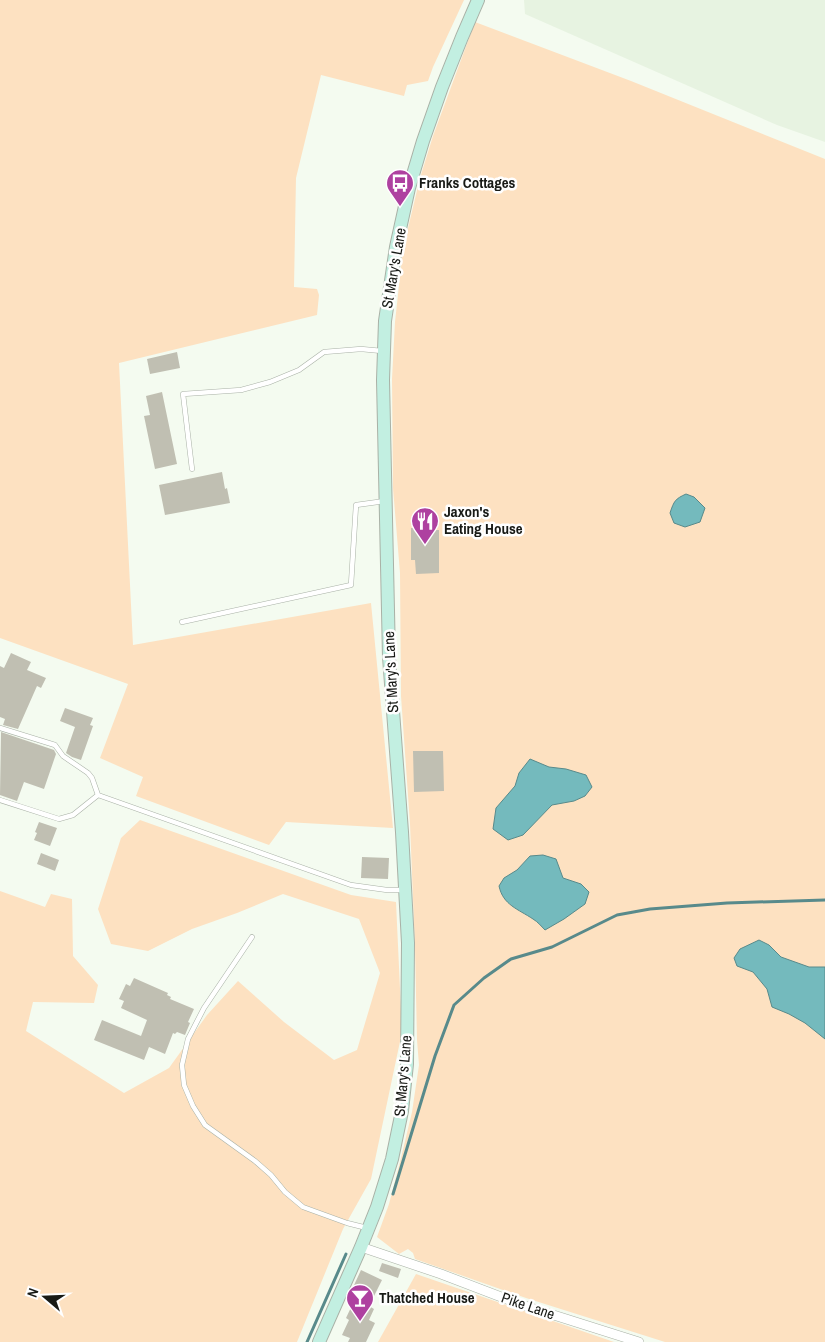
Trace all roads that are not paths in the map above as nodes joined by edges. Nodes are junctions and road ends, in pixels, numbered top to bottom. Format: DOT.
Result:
graph roads {
  1 [pos="478,0"];
  2 [pos="384,351"];
  3 [pos="192,469"];
  4 [pos="386,500"];
  5 [pos="182,622"];
  6 [pos="0,728"];
  7 [pos="98,795"];
  8 [pos="0,800"];
  9 [pos="405,890"];
  10 [pos="252,937"];
  11 [pos="368,1228"];
  12 [pos="361,1247"];
  13 [pos="319,1342"];
  14 [pos="639,1342"];
  1 -- 2 [label="main road, St Mary's Lane"];
  2 -- 3 [label="lane"];
  2 -- 4 [label="main road, St Mary's Lane"];
  4 -- 5 [label="lane"];
  4 -- 9 [label="main road, St Mary's Lane"];
  6 -- 7 [label="lane"];
  7 -- 8 [label="lane"];
  7 -- 9 [label="lane"];
  9 -- 11 [label="main road, St Mary's Lane"];
  10 -- 11 [label="lane"];
  11 -- 12 [label="main road, St Mary's Lane"];
  12 -- 13 [label="main road, St Mary's Lane"];
  12 -- 14 [label="street, Pike Lane"];
}
